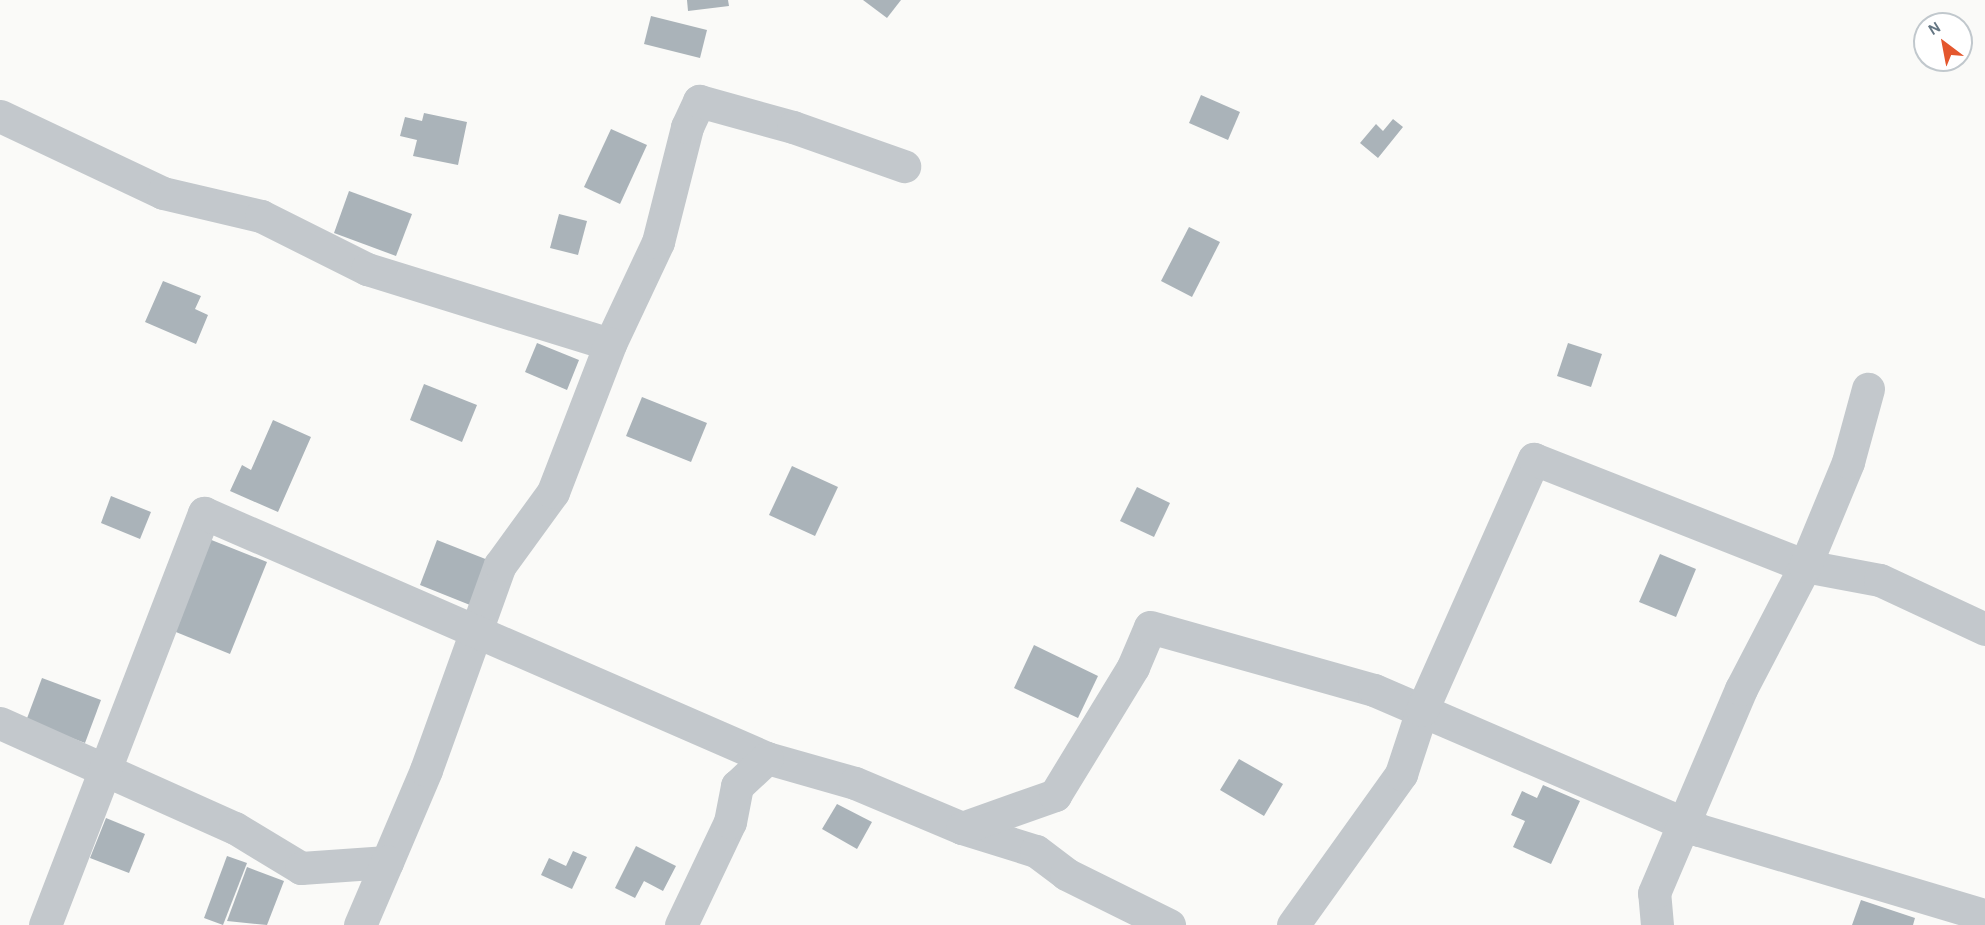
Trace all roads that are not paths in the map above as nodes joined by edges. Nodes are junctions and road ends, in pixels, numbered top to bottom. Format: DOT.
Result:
graph roads {
  1 [pos="0,116"];
  2 [pos="904,166"];
  3 [pos="610,344"];
  4 [pos="1868,389"];
  5 [pos="1805,566"];
  6 [pos="1985,629"];
  7 [pos="476,635"];
  8 [pos="1422,710"];
  9 [pos="0,723"];
  10 [pos="767,759"];
  11 [pos="103,771"];
  12 [pos="1687,825"];
  13 [pos="962,828"];
  14 [pos="387,862"];
  15 [pos="1985,915"];
  16 [pos="45,925"];
  17 [pos="360,925"];
  18 [pos="681,925"];
  19 [pos="1169,925"];
  20 [pos="1293,925"];
  21 [pos="1657,925"];
  1 -- 3 [label="lane"];
  2 -- 3 [label="lane"];
  3 -- 7 [label="lane"];
  4 -- 5 [label="lane"];
  5 -- 6 [label="lane"];
  5 -- 8 [label="lane"];
  5 -- 12 [label="lane"];
  7 -- 10 [label="lane"];
  7 -- 11 [label="lane"];
  7 -- 14 [label="lane"];
  8 -- 12 [label="lane"];
  8 -- 13 [label="lane"];
  8 -- 20 [label="lane"];
  9 -- 11 [label="lane"];
  10 -- 13 [label="lane"];
  10 -- 18 [label="lane"];
  11 -- 14 [label="lane"];
  11 -- 16 [label="lane"];
  12 -- 15 [label="lane"];
  12 -- 21 [label="lane"];
  13 -- 19 [label="lane"];
  14 -- 17 [label="lane"];
}
